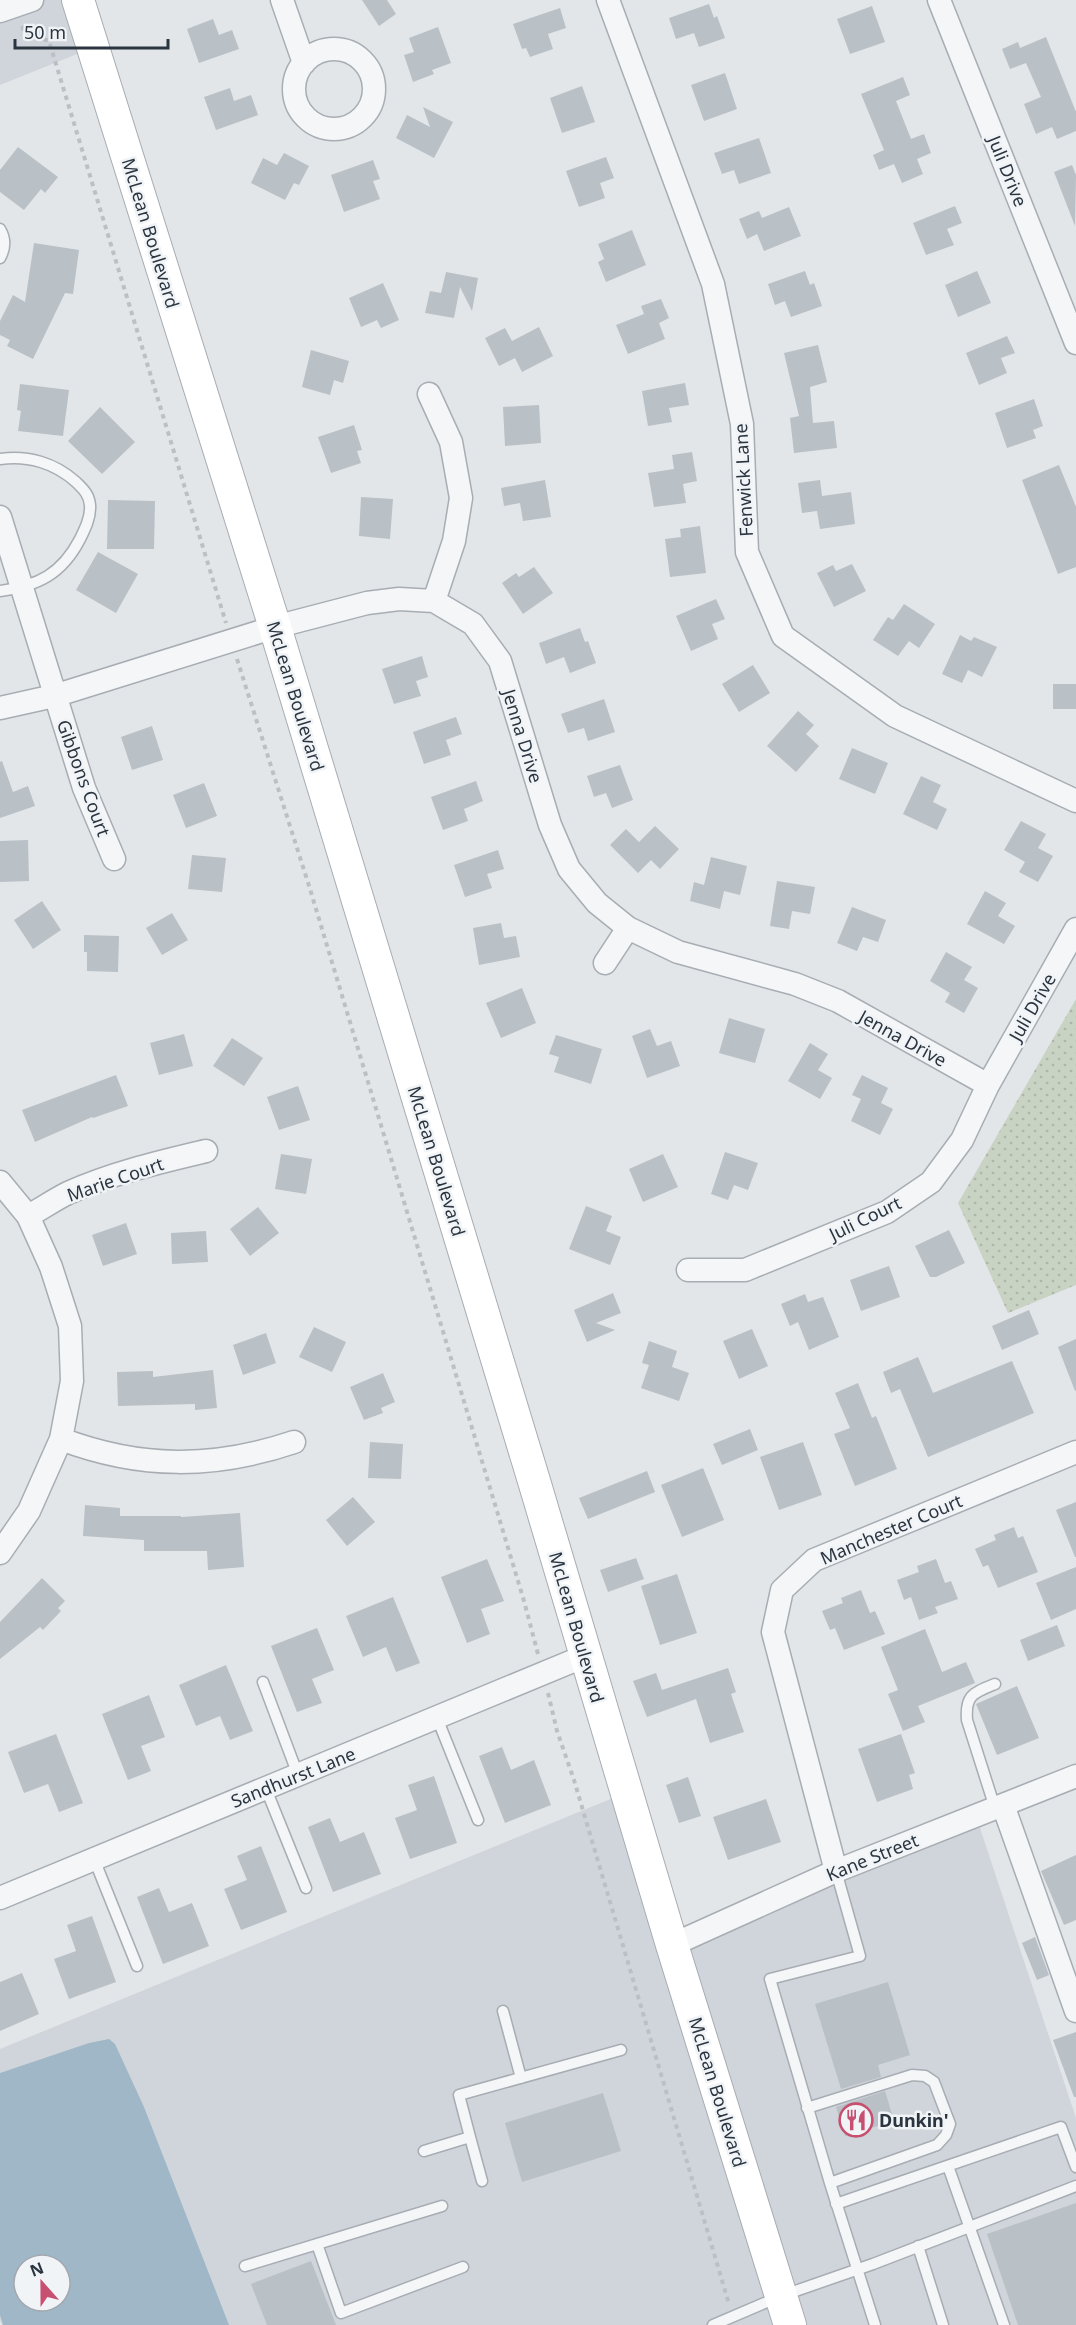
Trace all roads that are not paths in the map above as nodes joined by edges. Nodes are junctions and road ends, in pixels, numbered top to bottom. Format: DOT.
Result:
graph roads {
  1 [pos="32,0"];
  2 [pos="78,0"];
  3 [pos="282,0"];
  4 [pos="608,0"];
  5 [pos="939,0"];
  6 [pos="0,11"];
  7 [pos="304,63"];
  8 [pos="0,229"];
  9 [pos="0,258"];
  10 [pos="1076,343"];
  11 [pos="429,394"];
  12 [pos="0,459"];
  13 [pos="0,517"];
  14 [pos="11,590"];
  15 [pos="434,601"];
  16 [pos="275,627"];
  17 [pos="54,696"];
  18 [pos="0,708"];
  19 [pos="1076,801"];
  20 [pos="114,859"];
  21 [pos="628,928"];
  22 [pos="1076,929"];
  23 [pos="604,963"];
  24 [pos="988,1085"];
  25 [pos="206,1151"];
  26 [pos="0,1182"];
  27 [pos="28,1216"];
  28 [pos="688,1270"];
  29 [pos="61,1439"];
  30 [pos="294,1442"];
  31 [pos="1076,1452"];
  32 [pos="0,1553"];
  33 [pos="585,1656"];
  34 [pos="263,1682"];
  35 [pos="995,1684"];
  36 [pos="437,1718"];
  37 [pos="298,1775"];
  38 [pos="1076,1776"];
  39 [pos="266,1789"];
  40 [pos="999,1806"];
  41 [pos="478,1820"];
  42 [pos="94,1859"];
  43 [pos="836,1871"];
  44 [pos="306,1888"];
  45 [pos="0,1898"];
  46 [pos="672,1945"];
  47 [pos="137,1966"];
  48 [pos="503,2011"];
  49 [pos="1076,2011"];
  50 [pos="621,2050"];
  51 [pos="521,2078"];
  52 [pos="807,2108"];
  53 [pos="470,2137"];
  54 [pos="424,2151"];
  55 [pos="948,2166"];
  56 [pos="1076,2167"];
  57 [pos="483,2181"];
  58 [pos="830,2183"];
  59 [pos="1076,2186"];
  60 [pos="836,2204"];
  61 [pos="442,2206"];
  62 [pos="968,2227"];
  63 [pos="317,2244"];
  64 [pos="918,2246"];
  65 [pos="245,2266"];
  66 [pos="463,2267"];
  67 [pos="858,2269"];
  68 [pos="786,2311"];
  69 [pos="713,2325"];
  70 [pos="875,2325"];
  71 [pos="943,2325"];
  72 [pos="1004,2325"];
  1 -- 6 [label="street"];
  2 -- 16 [label="main road, McLean Boulevard"];
  3 -- 7 [label="street"];
  4 -- 19 [label="street, Fenwick Lane"];
  5 -- 10 [label="street, Juli Drive"];
  8 -- 9 [label="lane"];
  11 -- 15 [label="street"];
  12 -- 14 [label="lane"];
  13 -- 14 [label="street, Gibbons Court"];
  14 -- 17 [label="street, Gibbons Court"];
  15 -- 16 [label="street, Jenna Drive"];
  15 -- 21 [label="street, Jenna Drive"];
  16 -- 17 [label="street, Jenna Drive"];
  16 -- 33 [label="main road, McLean Boulevard"];
  17 -- 18 [label="street, Jenna Drive"];
  17 -- 20 [label="street, Gibbons Court"];
  21 -- 23 [label="street"];
  21 -- 24 [label="street, Jenna Drive"];
  22 -- 24 [label="street, Juli Drive"];
  24 -- 28 [label="street, Juli Court"];
  25 -- 27 [label="street, Marie Court"];
  26 -- 27 [label="street"];
  27 -- 29 [label="street"];
  29 -- 30 [label="street"];
  29 -- 32 [label="street"];
  31 -- 43 [label="street, Manchester Court"];
  33 -- 36 [label="street, Sandhurst Lane"];
  33 -- 46 [label="main road, McLean Boulevard"];
  34 -- 37 [label="lane"];
  35 -- 40 [label="lane"];
  36 -- 37 [label="street, Sandhurst Lane"];
  36 -- 41 [label="lane"];
  37 -- 39 [label="street, Sandhurst Lane"];
  38 -- 40 [label="street, Kane Street"];
  39 -- 42 [label="street, Sandhurst Lane"];
  39 -- 44 [label="lane"];
  40 -- 43 [label="street, Kane Street"];
  40 -- 49 [label="street"];
  42 -- 45 [label="street, Sandhurst Lane"];
  42 -- 47 [label="lane"];
  43 -- 46 [label="street, Kane Street"];
  43 -- 52 [label="lane"];
  46 -- 68 [label="main road, McLean Boulevard"];
  48 -- 51 [label="lane"];
  50 -- 51 [label="lane"];
  51 -- 53 [label="lane"];
  52 -- 58 [label="lane"];
  52 -- 58 [label="lane"];
  53 -- 54 [label="lane"];
  53 -- 57 [label="lane"];
  55 -- 56 [label="lane"];
  55 -- 60 [label="lane"];
  55 -- 62 [label="lane"];
  58 -- 60 [label="lane"];
  59 -- 62 [label="lane"];
  60 -- 67 [label="lane"];
  61 -- 63 [label="lane"];
  62 -- 64 [label="lane"];
  62 -- 72 [label="lane"];
  63 -- 65 [label="lane"];
  63 -- 66 [label="lane"];
  64 -- 67 [label="lane"];
  64 -- 71 [label="lane"];
  67 -- 68 [label="lane"];
  67 -- 70 [label="lane"];
  68 -- 69 [label="lane"];
}
